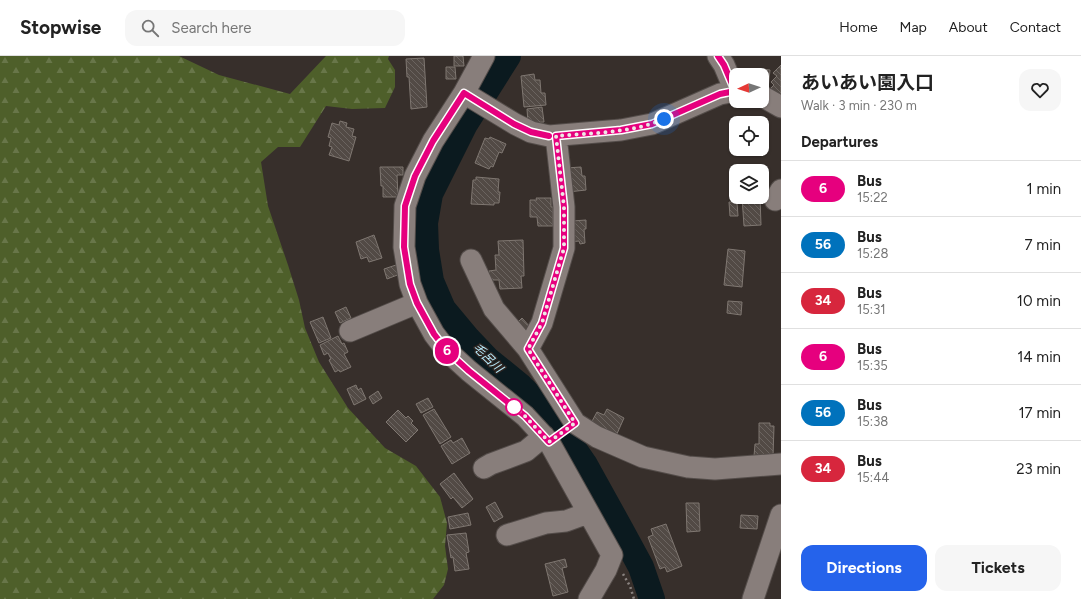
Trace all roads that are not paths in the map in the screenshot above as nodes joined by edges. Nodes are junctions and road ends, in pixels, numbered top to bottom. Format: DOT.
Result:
graph roads {
  1 [pos="484,56"];
  2 [pos="718,56"];
  3 [pos="729,76"];
  4 [pos="729,92"];
  5 [pos="468,96"];
  6 [pos="769,100"];
  7 [pos="781,107"];
  8 [pos="556,136"];
  9 [pos="471,260"];
  10 [pos="417,303"];
  11 [pos="350,331"];
  12 [pos="528,349"];
  13 [pos="574,424"];
  14 [pos="549,439"];
  15 [pos="781,464"];
  16 [pos="484,468"];
  17 [pos="588,513"];
  18 [pos="781,515"];
  19 [pos="507,535"];
  20 [pos="589,599"];
  21 [pos="752,599"];
  1 -- 5 [label="street"];
  2 -- 3 [label="street"];
  4 -- 8 [label="street"];
  5 -- 8 [label="street"];
  5 -- 10 [label="street"];
  6 -- 7 [label="street"];
  8 -- 12 [label="street"];
  9 -- 12 [label="street"];
  10 -- 11 [label="street"];
  10 -- 14 [label="street"];
  12 -- 13 [label="street"];
  13 -- 14 [label="street"];
  13 -- 15 [label="street"];
  14 -- 16 [label="street"];
  14 -- 17 [label="street"];
  17 -- 19 [label="street"];
  17 -- 20 [label="street"];
  18 -- 21 [label="street"];
}
